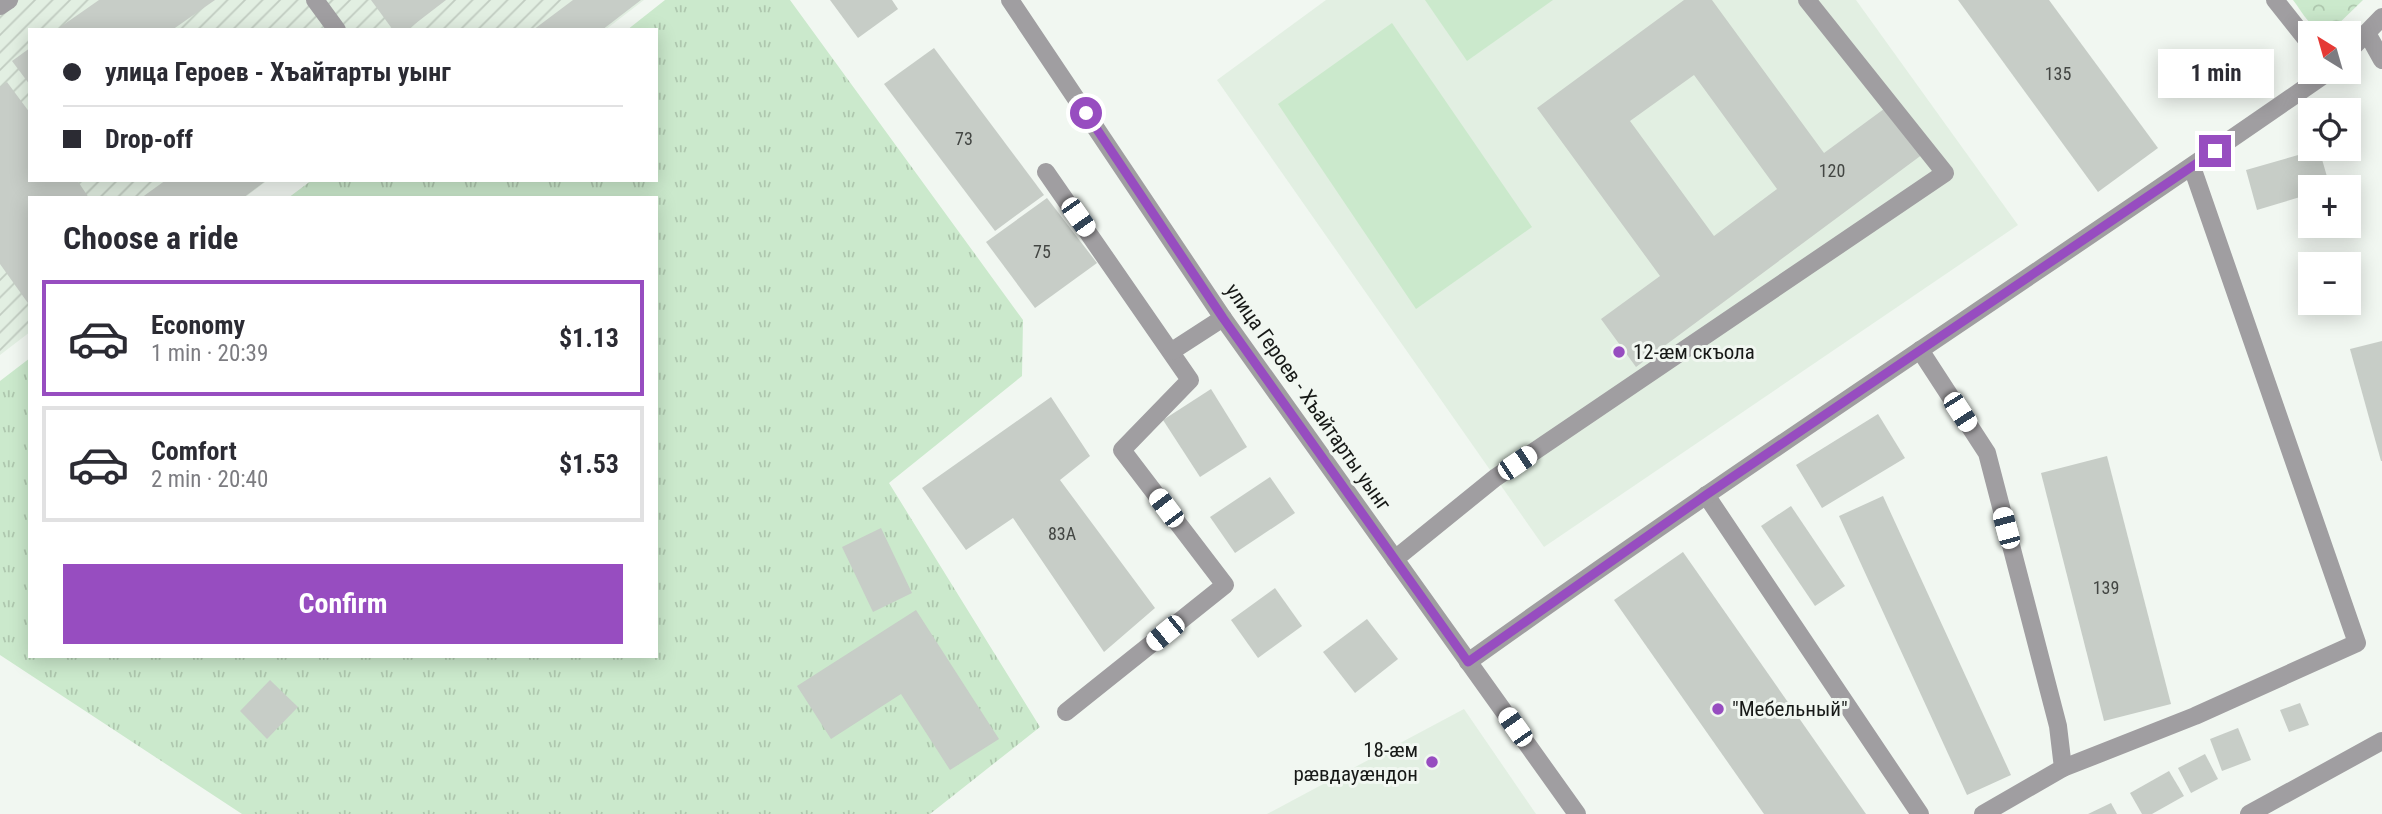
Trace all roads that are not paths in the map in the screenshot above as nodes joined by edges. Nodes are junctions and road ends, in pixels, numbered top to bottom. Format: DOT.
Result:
graph roads {
  1 [pos="9,0"];
  2 [pos="315,0"];
  3 [pos="1010,0"];
  4 [pos="1807,0"];
  5 [pos="2275,0"];
  6 [pos="0,6"];
  7 [pos="2382,17"];
  8 [pos="336,28"];
  9 [pos="2298,29"];
  10 [pos="2367,33"];
  11 [pos="2361,39"];
  12 [pos="2382,60"];
  13 [pos="2311,84"];
  14 [pos="2192,167"];
  15 [pos="1046,172"];
  16 [pos="1223,318"];
  17 [pos="1920,350"];
  18 [pos="1172,351"];
  19 [pos="1706,495"];
  20 [pos="1395,559"];
  21 [pos="1468,662"];
  22 [pos="1066,712"];
  23 [pos="2382,741"];
  24 [pos="2063,768"];
  25 [pos="1577,814"];
  26 [pos="1920,814"];
  27 [pos="1983,814"];
  28 [pos="2249,814"];
  1 -- 6 [label="street"];
  2 -- 8 [label="street"];
  3 -- 16 [label="street, улица Героев - Хъайтарты уынг"];
  4 -- 20 [label="street"];
  5 -- 9 [label="street"];
  7 -- 10 [label="street"];
  10 -- 11 [label="street"];
  10 -- 12 [label="street"];
  13 -- 14 [label="street"];
  14 -- 17 [label="street"];
  14 -- 24 [label="street"];
  15 -- 18 [label="street"];
  16 -- 18 [label="street"];
  16 -- 20 [label="street, улица Героев - Хъайтарты уынг"];
  17 -- 19 [label="street"];
  17 -- 24 [label="street"];
  18 -- 22 [label="street"];
  19 -- 21 [label="street"];
  19 -- 26 [label="street"];
  20 -- 21 [label="street, улица Героев - Хъайтарты уынг"];
  21 -- 25 [label="street, улица Героев - Хъайтарты уынг"];
  23 -- 28 [label="street"];
  24 -- 27 [label="street"];
}
